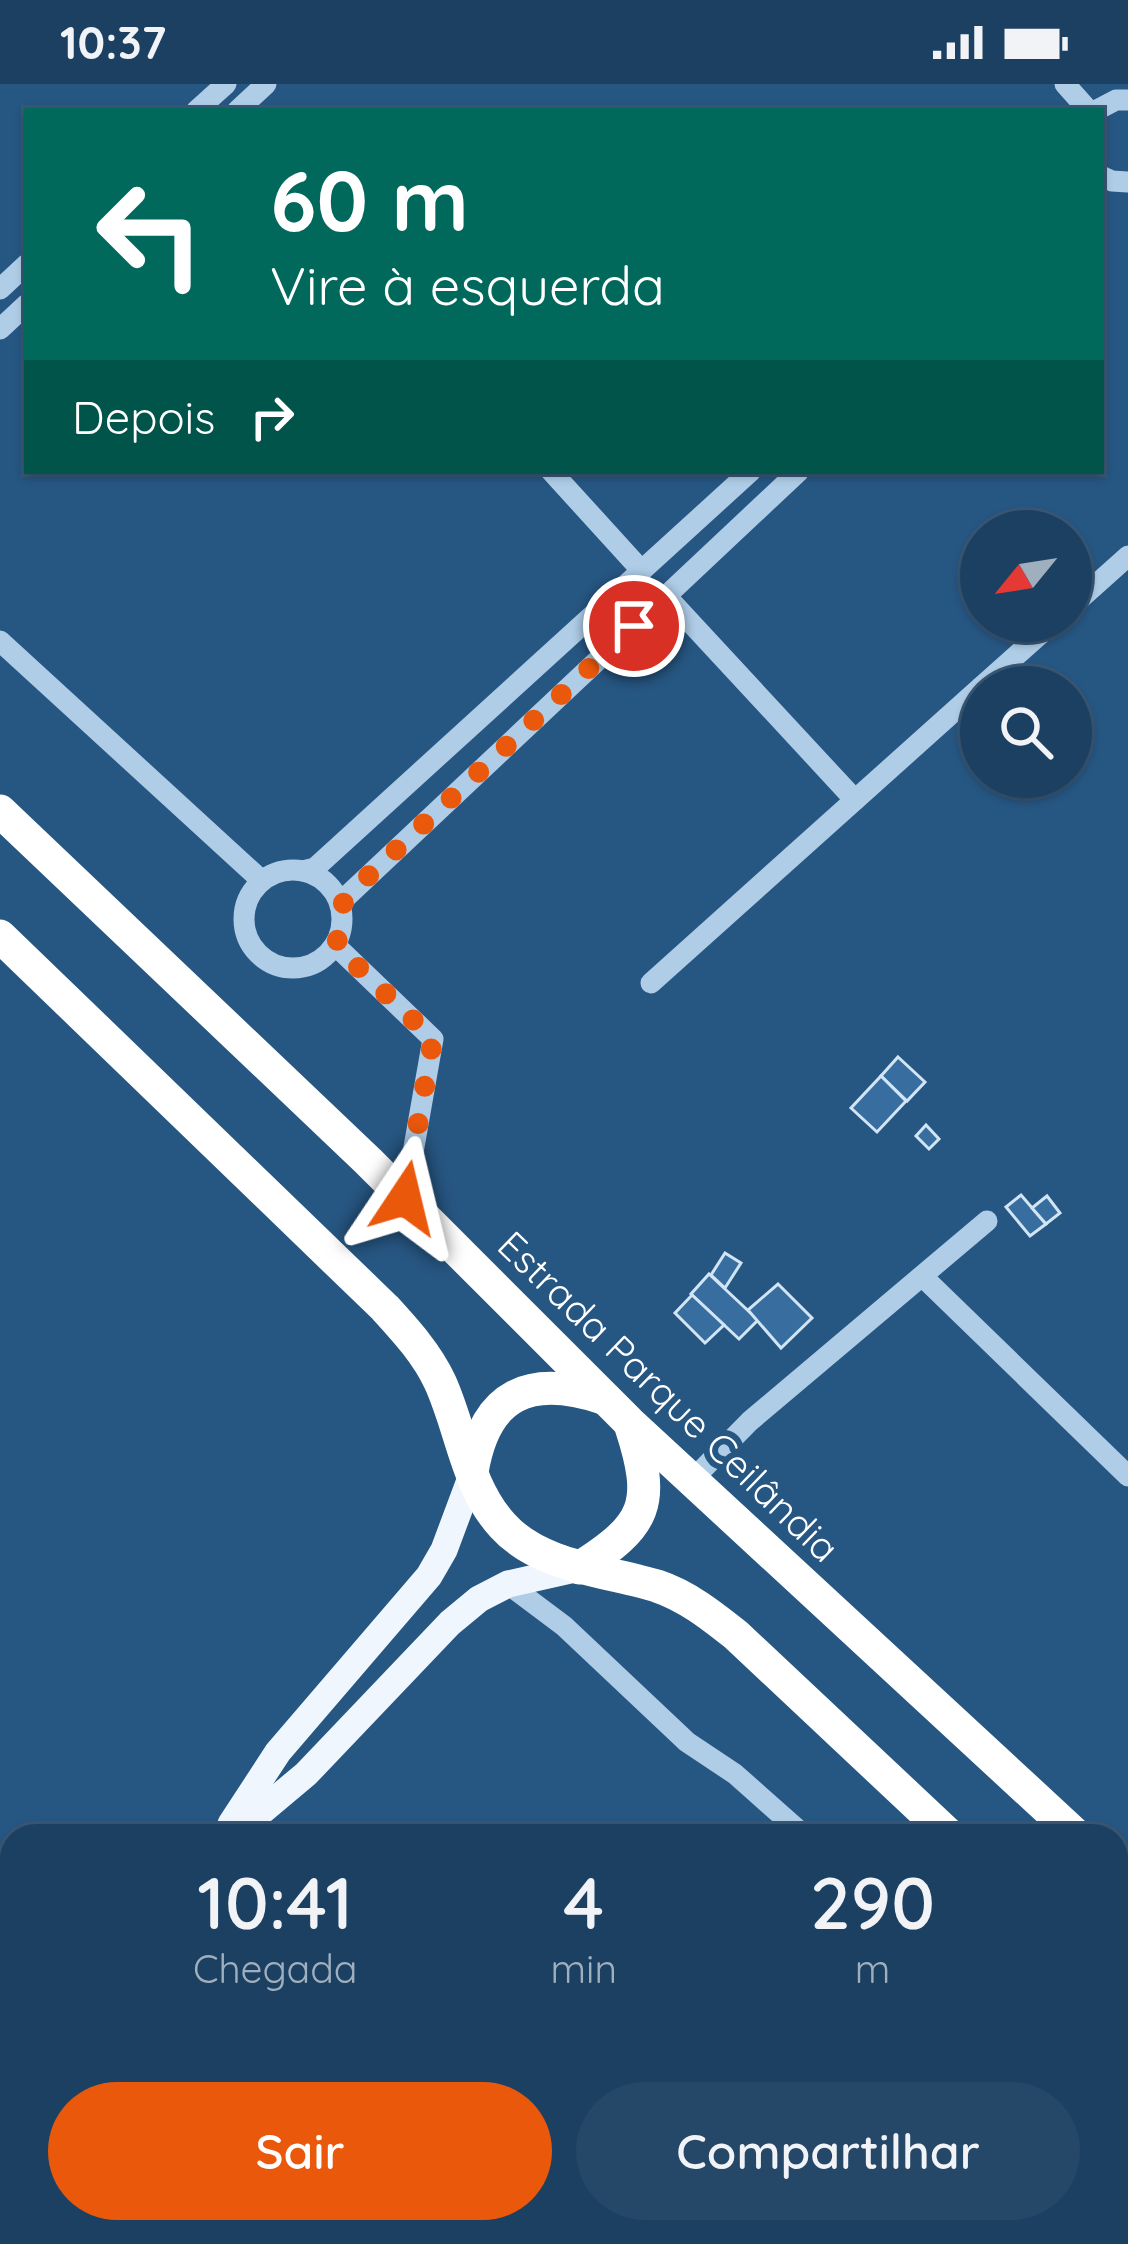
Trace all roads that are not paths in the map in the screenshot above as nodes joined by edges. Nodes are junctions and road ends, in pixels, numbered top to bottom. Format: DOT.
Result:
graph roads {
  1 [pos="266,84"];
  2 [pos="1065,84"];
  3 [pos="1128,100"];
  4 [pos="240,108"];
  5 [pos="1089,108"];
  6 [pos="1099,108"];
  7 [pos="24,267"];
  8 [pos="0,289"];
  9 [pos="24,307"];
  10 [pos="0,328"];
  11 [pos="554,474"];
  12 [pos="749,474"];
  13 [pos="796,474"];
  14 [pos="1128,556"];
  15 [pos="642,571"];
  16 [pos="1092,588"];
  17 [pos="666,596"];
  18 [pos="0,640"];
  19 [pos="1031,642"];
  20 [pos="1005,666"];
  21 [pos="960,706"];
  22 [pos="855,800"];
  23 [pos="0,812"];
  24 [pos="303,871"];
  25 [pos="262,880"];
  26 [pos="341,907"];
  27 [pos="0,937"];
  28 [pos="335,945"];
  29 [pos="651,982"];
  30 [pos="405,1198"];
  31 [pos="987,1221"];
  32 [pos="923,1277"];
  33 [pos="617,1410"];
  34 [pos="472,1475"];
  35 [pos="1128,1476"];
  36 [pos="692,1480"];
  37 [pos="579,1568"];
  38 [pos="508,1585"];
  39 [pos="235,1824"];
  40 [pos="243,1824"];
  41 [pos="791,1824"];
  42 [pos="937,1824"];
  43 [pos="1064,1824"];
  1 -- 4 [label="street"];
  2 -- 5 [label="street"];
  3 -- 6 [label="street"];
  7 -- 8 [label="street"];
  9 -- 10 [label="street"];
  11 -- 15 [label="street"];
  12 -- 15 [label="street"];
  13 -- 17 [label="street"];
  14 -- 16 [label="street"];
  15 -- 24 [label="street"];
  17 -- 22 [label="street"];
  17 -- 26 [label="street"];
  18 -- 25 [label="street"];
  19 -- 20 [label="street"];
  21 -- 22 [label="street"];
  22 -- 29 [label="street"];
  23 -- 30 [label="highway, Estrada Parque Ceilândia"];
  24 -- 25 [label="street"];
  24 -- 26 [label="street"];
  25 -- 28 [label="street"];
  26 -- 28 [label="street"];
  27 -- 34 [label="highway"];
  28 -- 30 [label="street"];
  30 -- 33 [label="highway, Estrada Parque Ceilândia"];
  31 -- 32 [label="street"];
  32 -- 35 [label="street"];
  32 -- 36 [label="street"];
  33 -- 34 [label="highway"];
  33 -- 36 [label="highway, Estrada Parque Ceilândia"];
  33 -- 37 [label="highway"];
  34 -- 37 [label="highway"];
  34 -- 39 [label="main road"];
  36 -- 43 [label="highway, Estrada Parque Ceilândia"];
  37 -- 38 [label="main road"];
  37 -- 42 [label="highway"];
  38 -- 40 [label="main road"];
  38 -- 41 [label="street"];
}
